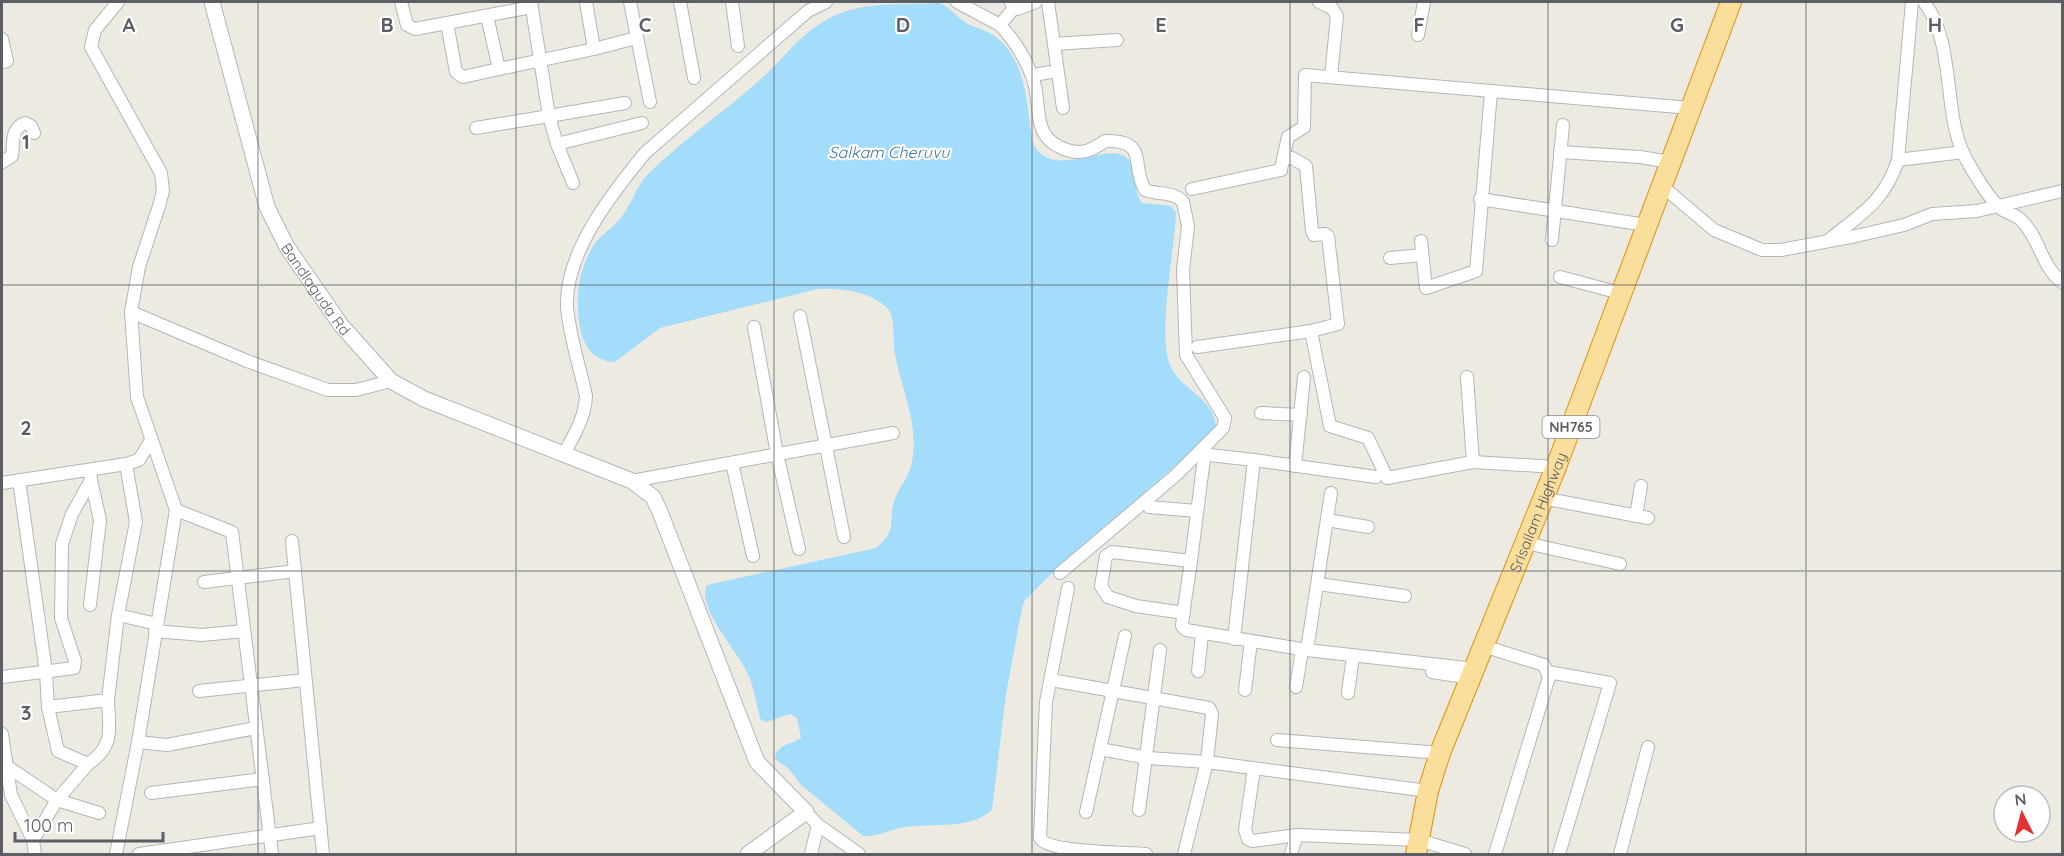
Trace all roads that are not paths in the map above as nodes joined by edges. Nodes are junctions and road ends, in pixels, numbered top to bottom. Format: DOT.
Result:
graph roads {
  1 [pos="118,2"];
  2 [pos="212,2"];
  3 [pos="400,2"];
  4 [pos="585,2"];
  5 [pos="630,2"];
  6 [pos="680,2"];
  7 [pos="732,2"];
  8 [pos="826,2"];
  9 [pos="957,2"];
  10 [pos="1036,2"];
  11 [pos="1048,2"];
  12 [pos="1319,2"];
  13 [pos="1424,2"];
  14 [pos="1731,2"];
  15 [pos="1912,2"];
  16 [pos="1924,2"];
  17 [pos="532,4"];
  18 [pos="1012,5"];
  19 [pos="487,16"];
  20 [pos="447,23"];
  21 [pos="1000,26"];
  22 [pos="1418,35"];
  23 [pos="636,38"];
  24 [pos="2,39"];
  25 [pos="1117,40"];
  26 [pos="1054,44"];
  27 [pos="738,46"];
  28 [pos="594,49"];
  29 [pos="542,61"];
  30 [pos="2,62"];
  31 [pos="499,69"];
  32 [pos="1058,71"];
  33 [pos="1039,74"];
  34 [pos="1331,77"];
  35 [pos="694,78"];
  36 [pos="1491,92"];
  37 [pos="650,102"];
  38 [pos="625,103"];
  39 [pos="1063,108"];
  40 [pos="1690,108"];
  41 [pos="549,116"];
  42 [pos="642,123"];
  43 [pos="1563,125"];
  44 [pos="476,128"];
  45 [pos="34,133"];
  46 [pos="556,144"];
  47 [pos="1560,152"];
  48 [pos="1963,152"];
  49 [pos="1283,159"];
  50 [pos="1898,160"];
  51 [pos="2,162"];
  52 [pos="1670,162"];
  53 [pos="573,183"];
  54 [pos="1661,185"];
  55 [pos="1192,189"];
  56 [pos="2062,191"];
  57 [pos="1480,199"];
  58 [pos="1999,207"];
  59 [pos="1554,209"];
  60 [pos="1646,225"];
  61 [pos="1830,239"];
  62 [pos="1552,240"];
  63 [pos="1421,242"];
  64 [pos="1422,255"];
  65 [pos="1390,258"];
  66 [pos="1560,277"];
  67 [pos="2062,282"];
  68 [pos="1620,293"];
  69 [pos="131,312"];
  70 [pos="800,316"];
  71 [pos="754,327"];
  72 [pos="1311,331"];
  73 [pos="1197,347"];
  74 [pos="1304,377"];
  75 [pos="1467,377"];
  76 [pos="391,381"];
  77 [pos="1261,413"];
  78 [pos="1300,415"];
  79 [pos="893,432"];
  80 [pos="151,440"];
  81 [pos="827,445"];
  82 [pos="564,454"];
  83 [pos="777,454"];
  84 [pos="1254,460"];
  85 [pos="1473,462"];
  86 [pos="732,463"];
  87 [pos="126,465"];
  88 [pos="1295,466"];
  89 [pos="1556,467"];
  90 [pos="90,476"];
  91 [pos="1376,477"];
  92 [pos="19,480"];
  93 [pos="632,482"];
  94 [pos="2,483"];
  95 [pos="1641,486"];
  96 [pos="1331,493"];
  97 [pos="1542,498"];
  98 [pos="1149,507"];
  99 [pos="176,510"];
  100 [pos="1197,512"];
  101 [pos="1327,520"];
  102 [pos="1368,527"];
  103 [pos="844,537"];
  104 [pos="292,541"];
  105 [pos="1526,543"];
  106 [pos="799,549"];
  107 [pos="753,556"];
  108 [pos="1191,561"];
  109 [pos="1620,564"];
  110 [pos="295,571"];
  111 [pos="1060,573"];
  112 [pos="238,579"];
  113 [pos="204,582"];
  114 [pos="1318,584"];
  115 [pos="1068,588"];
  116 [pos="1405,596"];
  117 [pos="90,605"];
  118 [pos="1184,613"];
  119 [pos="118,615"];
  120 [pos="156,628"];
  121 [pos="244,630"];
  122 [pos="1202,634"];
  123 [pos="1125,636"];
  124 [pos="1234,639"];
  125 [pos="1251,641"];
  126 [pos="1483,646"];
  127 [pos="1160,650"];
  128 [pos="1305,650"];
  129 [pos="1353,656"];
  130 [pos="1198,671"];
  131 [pos="46,672"];
  132 [pos="1548,672"];
  133 [pos="1473,674"];
  134 [pos="2,677"];
  135 [pos="305,680"];
  136 [pos="1051,680"];
  137 [pos="252,686"];
  138 [pos="1296,687"];
  139 [pos="1245,690"];
  140 [pos="1111,691"];
  141 [pos="199,692"];
  142 [pos="1348,693"];
  143 [pos="108,700"];
  144 [pos="1155,700"];
  145 [pos="48,707"];
  146 [pos="256,728"];
  147 [pos="2,734"];
  148 [pos="1276,740"];
  149 [pos="138,742"];
  150 [pos="1648,747"];
  151 [pos="1100,749"];
  152 [pos="1440,753"];
  153 [pos="1148,758"];
  154 [pos="1207,762"];
  155 [pos="88,764"];
  156 [pos="5,765"];
  157 [pos="1254,770"];
  158 [pos="263,780"];
  159 [pos="1428,791"];
  160 [pos="152,793"];
  161 [pos="57,800"];
  162 [pos="1139,810"];
  163 [pos="807,812"];
  164 [pos="1086,812"];
  165 [pos="99,813"];
  166 [pos="818,825"];
  167 [pos="321,828"];
  168 [pos="270,835"];
  169 [pos="1297,835"];
  170 [pos="33,840"];
  171 [pos="1418,847"];
  172 [pos="764,849"];
  173 [pos="1077,852"];
  174 [pos="35,855"];
  175 [pos="116,855"];
  176 [pos="139,855"];
  177 [pos="272,855"];
  178 [pos="324,855"];
  179 [pos="748,855"];
  180 [pos="811,855"];
  181 [pos="859,855"];
  182 [pos="1146,855"];
  183 [pos="1184,855"];
  184 [pos="1291,855"];
  185 [pos="1465,855"];
  186 [pos="1495,855"];
  187 [pos="1559,855"];
  188 [pos="1620,855"];
  1 -- 69 [label="street"];
  2 -- 76 [label="street, Bandlaguda Rd"];
  3 -- 20 [label="street"];
  4 -- 28 [label="street"];
  5 -- 23 [label="street"];
  6 -- 35 [label="street"];
  7 -- 27 [label="street"];
  8 -- 82 [label="street"];
  9 -- 21 [label="street"];
  10 -- 18 [label="street"];
  11 -- 26 [label="street"];
  12 -- 34 [label="street"];
  13 -- 22 [label="street"];
  14 -- 40 [label="highway, Srisailam Highway / NH765"];
  15 -- 50 [label="street"];
  16 -- 48 [label="street"];
  17 -- 19 [label="street"];
  17 -- 29 [label="street"];
  18 -- 21 [label="street"];
  19 -- 20 [label="street"];
  19 -- 31 [label="street"];
  20 -- 31 [label="street"];
  21 -- 111 [label="street"];
  23 -- 28 [label="street"];
  23 -- 37 [label="street"];
  24 -- 30 [label="street"];
  25 -- 26 [label="street"];
  26 -- 32 [label="street"];
  28 -- 29 [label="street"];
  29 -- 31 [label="street"];
  29 -- 41 [label="street"];
  32 -- 33 [label="street"];
  32 -- 39 [label="street"];
  34 -- 36 [label="street"];
  34 -- 49 [label="street"];
  36 -- 40 [label="street"];
  36 -- 57 [label="street"];
  38 -- 41 [label="street"];
  40 -- 52 [label="highway, Srisailam Highway / NH765"];
  41 -- 44 [label="street"];
  41 -- 46 [label="street"];
  42 -- 46 [label="street"];
  43 -- 47 [label="street"];
  45 -- 51 [label="street"];
  46 -- 53 [label="street"];
  47 -- 52 [label="street"];
  47 -- 59 [label="street"];
  48 -- 50 [label="street"];
  48 -- 58 [label="street"];
  49 -- 55 [label="street"];
  49 -- 72 [label="street"];
  50 -- 61 [label="street"];
  52 -- 54 [label="highway, Srisailam Highway / NH765"];
  54 -- 60 [label="highway, Srisailam Highway / NH765"];
  54 -- 61 [label="street"];
  56 -- 58 [label="street"];
  57 -- 59 [label="street"];
  57 -- 64 [label="street"];
  58 -- 61 [label="street"];
  58 -- 67 [label="street"];
  59 -- 60 [label="street"];
  59 -- 62 [label="street"];
  60 -- 68 [label="highway, Srisailam Highway / NH765"];
  63 -- 64 [label="street"];
  64 -- 65 [label="street"];
  66 -- 68 [label="street"];
  68 -- 89 [label="highway, Srisailam Highway / NH765"];
  69 -- 76 [label="street"];
  69 -- 80 [label="street"];
  70 -- 81 [label="street"];
  71 -- 83 [label="street"];
  72 -- 73 [label="street"];
  72 -- 85 [label="street"];
  74 -- 78 [label="street"];
  75 -- 85 [label="street"];
  76 -- 82 [label="street, Bandlaguda Rd"];
  77 -- 78 [label="street"];
  78 -- 88 [label="street"];
  79 -- 81 [label="street"];
  80 -- 87 [label="street"];
  80 -- 99 [label="street"];
  81 -- 83 [label="street"];
  81 -- 103 [label="street"];
  82 -- 93 [label="street, Bandlaguda Rd"];
  83 -- 86 [label="street"];
  83 -- 106 [label="street"];
  84 -- 88 [label="street"];
  84 -- 100 [label="street"];
  84 -- 124 [label="street"];
  85 -- 89 [label="street"];
  86 -- 93 [label="street"];
  86 -- 107 [label="street"];
  87 -- 90 [label="street"];
  87 -- 119 [label="street"];
  88 -- 91 [label="street"];
  89 -- 97 [label="highway, Srisailam Highway / NH765"];
  90 -- 92 [label="street"];
  90 -- 117 [label="street"];
  90 -- 131 [label="street"];
  92 -- 94 [label="street"];
  92 -- 131 [label="street"];
  93 -- 163 [label="street, Bandlaguda Rd"];
  95 -- 97 [label="street"];
  96 -- 101 [label="street"];
  97 -- 105 [label="highway, Srisailam Highway / NH765"];
  98 -- 100 [label="street"];
  99 -- 112 [label="street"];
  99 -- 120 [label="street"];
  100 -- 108 [label="street"];
  101 -- 102 [label="street"];
  101 -- 114 [label="street"];
  104 -- 110 [label="street"];
  105 -- 109 [label="street"];
  105 -- 126 [label="highway, Srisailam Highway / NH765"];
  108 -- 118 [label="street"];
  108 -- 118 [label="street"];
  110 -- 112 [label="street"];
  110 -- 135 [label="street"];
  112 -- 113 [label="street"];
  112 -- 121 [label="street"];
  114 -- 116 [label="street"];
  114 -- 128 [label="street"];
  115 -- 136 [label="street"];
  118 -- 122 [label="street"];
  119 -- 120 [label="street"];
  119 -- 143 [label="street"];
  120 -- 121 [label="street"];
  120 -- 149 [label="street"];
  121 -- 137 [label="street"];
  122 -- 124 [label="street"];
  122 -- 130 [label="street"];
  123 -- 140 [label="street"];
  124 -- 125 [label="street"];
  125 -- 128 [label="street"];
  125 -- 139 [label="street"];
  126 -- 132 [label="street"];
  126 -- 133 [label="highway, Srisailam Highway / NH765"];
  127 -- 144 [label="street"];
  128 -- 129 [label="street"];
  128 -- 138 [label="street"];
  129 -- 133 [label="street"];
  129 -- 142 [label="street"];
  131 -- 134 [label="street"];
  131 -- 145 [label="street"];
  132 -- 186 [label="street"];
  132 -- 187 [label="street"];
  133 -- 152 [label="highway, Srisailam Highway / NH765"];
  135 -- 137 [label="street"];
  135 -- 167 [label="street"];
  136 -- 140 [label="street"];
  136 -- 173 [label="street"];
  137 -- 141 [label="street"];
  137 -- 146 [label="street"];
  140 -- 144 [label="street"];
  140 -- 151 [label="street"];
  143 -- 145 [label="street"];
  143 -- 155 [label="street"];
  144 -- 153 [label="street"];
  144 -- 154 [label="street"];
  145 -- 155 [label="street"];
  146 -- 149 [label="street"];
  146 -- 158 [label="street"];
  147 -- 156 [label="street"];
  148 -- 152 [label="street"];
  149 -- 175 [label="street"];
  150 -- 188 [label="street"];
  151 -- 153 [label="street"];
  151 -- 164 [label="street"];
  152 -- 159 [label="highway, Srisailam Highway / NH765"];
  153 -- 154 [label="street"];
  153 -- 162 [label="street"];
  154 -- 157 [label="street"];
  154 -- 183 [label="street"];
  155 -- 161 [label="street"];
  156 -- 161 [label="street"];
  156 -- 170 [label="street"];
  157 -- 159 [label="street"];
  157 -- 169 [label="street"];
  158 -- 160 [label="street"];
  158 -- 168 [label="street"];
  159 -- 171 [label="highway, Srisailam Highway / NH765"];
  161 -- 165 [label="street"];
  161 -- 170 [label="street"];
  163 -- 166 [label="street"];
  163 -- 172 [label="street"];
  166 -- 180 [label="street"];
  166 -- 181 [label="street"];
  167 -- 168 [label="street"];
  167 -- 178 [label="street"];
  168 -- 176 [label="street"];
  168 -- 177 [label="street"];
  169 -- 171 [label="street"];
  169 -- 184 [label="street"];
  170 -- 174 [label="street"];
  171 -- 185 [label="street"];
  172 -- 179 [label="street"];
  173 -- 182 [label="street"];
}
